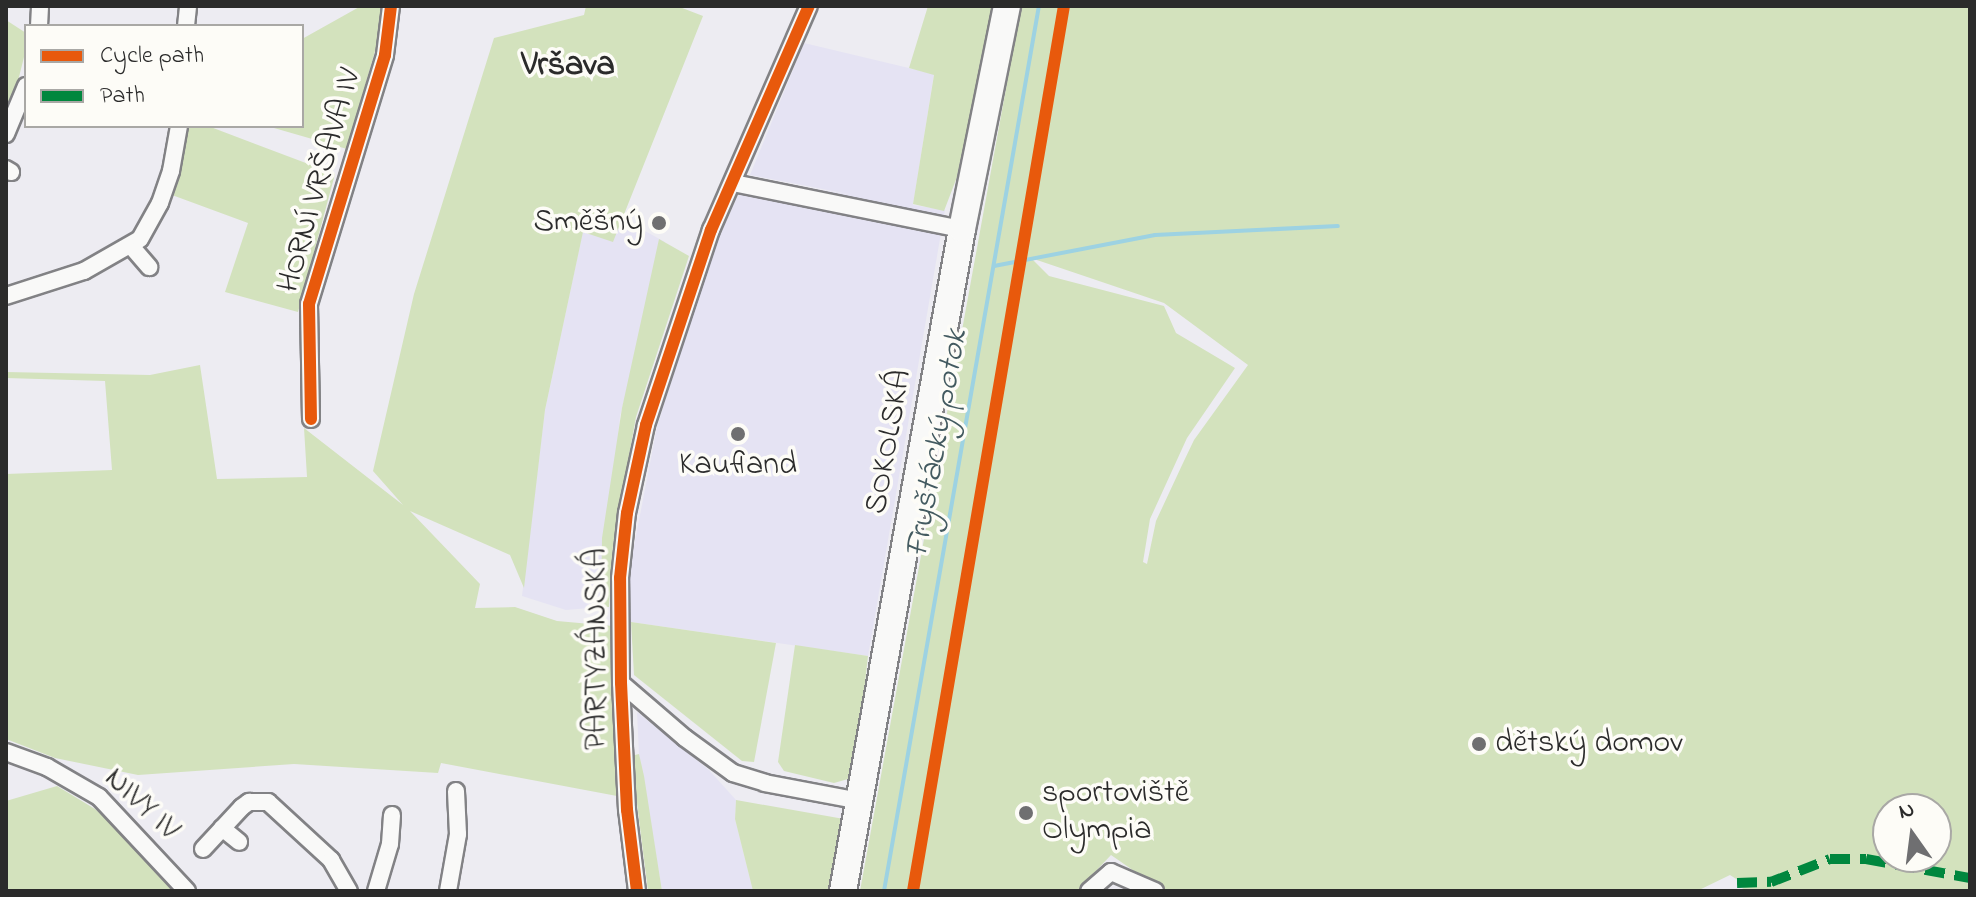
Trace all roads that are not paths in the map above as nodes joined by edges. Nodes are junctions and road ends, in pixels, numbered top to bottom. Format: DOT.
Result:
graph roads {
  1 [pos="391,6"];
  2 [pos="809,6"];
  3 [pos="1007,6"];
  4 [pos="24,91"];
  5 [pos="179,128"];
  6 [pos="6,134"];
  7 [pos="733,183"];
  8 [pos="962,229"];
  9 [pos="131,246"];
  10 [pos="149,267"];
  11 [pos="6,296"];
  12 [pos="311,419"];
  13 [pos="621,683"];
  14 [pos="6,752"];
  15 [pos="456,791"];
  16 [pos="860,801"];
  17 [pos="392,815"];
  18 [pos="222,828"];
  19 [pos="239,842"];
  20 [pos="203,849"];
  21 [pos="187,891"];
  22 [pos="349,891"];
  23 [pos="376,891"];
  24 [pos="448,891"];
  25 [pos="637,891"];
  26 [pos="843,891"];
  27 [pos="1089,891"];
  28 [pos="1155,891"];
  1 -- 12 [label="street, HORNÍ VRŠAVA IV"];
  2 -- 7 [label="street, PARTYZÁNSKÁ"];
  3 -- 8 [label="main road, SOKOLSKÁ"];
  4 -- 6 [label="street"];
  5 -- 9 [label="street"];
  7 -- 8 [label="street"];
  7 -- 13 [label="street, PARTYZÁNSKÁ"];
  8 -- 16 [label="main road, SOKOLSKÁ"];
  9 -- 10 [label="street"];
  9 -- 11 [label="street"];
  13 -- 16 [label="street"];
  13 -- 25 [label="street, PARTYZÁNSKÁ"];
  14 -- 21 [label="street, NIVY IV"];
  15 -- 24 [label="street"];
  16 -- 26 [label="main road, SOKOLSKÁ"];
  17 -- 23 [label="street"];
  18 -- 19 [label="street"];
  18 -- 20 [label="street"];
  18 -- 22 [label="street"];
  27 -- 28 [label="street"];
}
